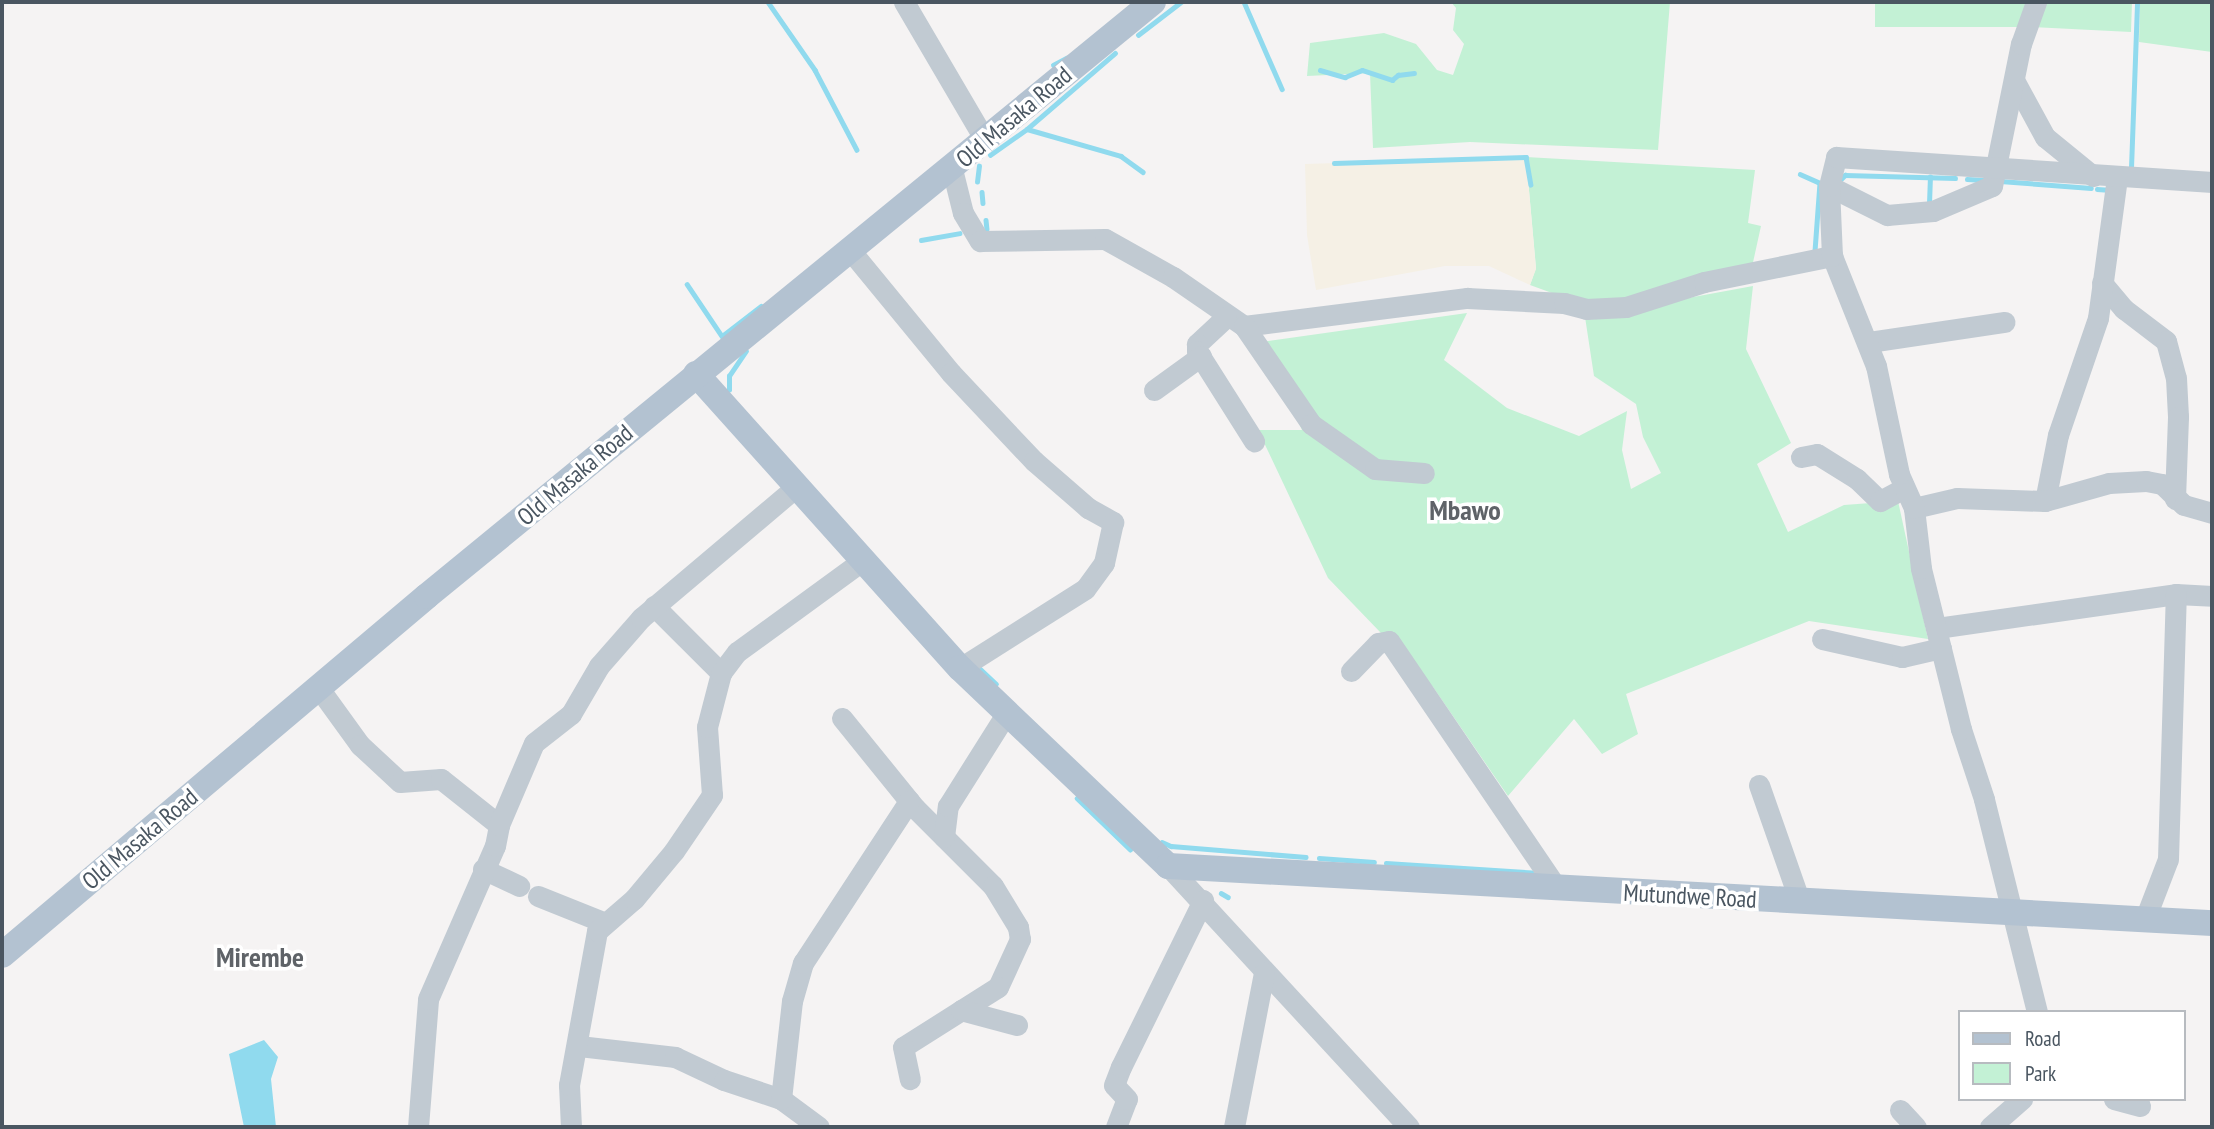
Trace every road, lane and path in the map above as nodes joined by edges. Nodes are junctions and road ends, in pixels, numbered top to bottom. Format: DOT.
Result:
graph roads {
  1 [pos="904,2"];
  2 [pos="1153,2"];
  3 [pos="2036,2"];
  4 [pos="2014,80"];
  5 [pos="986,142"];
  6 [pos="952,169"];
  7 [pos="2093,176"];
  8 [pos="2117,177"];
  9 [pos="1995,178"];
  10 [pos="2212,182"];
  11 [pos="1829,186"];
  12 [pos="850,250"];
  13 [pos="1832,256"];
  14 [pos="2102,283"];
  15 [pos="1235,322"];
  16 [pos="2005,323"];
  17 [pos="1869,342"];
  18 [pos="1202,356"];
  19 [pos="696,374"];
  20 [pos="1154,390"];
  21 [pos="1254,441"];
  22 [pos="1801,457"];
  23 [pos="1424,473"];
  24 [pos="796,487"];
  25 [pos="1904,488"];
  26 [pos="2175,499"];
  27 [pos="2045,501"];
  28 [pos="1914,508"];
  29 [pos="2212,513"];
  30 [pos="862,561"];
  31 [pos="2176,594"];
  32 [pos="2212,596"];
  33 [pos="654,606"];
  34 [pos="1939,638"];
  35 [pos="1822,639"];
  36 [pos="960,668"];
  37 [pos="1351,671"];
  38 [pos="721,674"];
  39 [pos="318,687"];
  40 [pos="1006,714"];
  41 [pos="842,718"];
  42 [pos="1759,785"];
  43 [pos="909,802"];
  44 [pos="499,825"];
  45 [pos="944,837"];
  46 [pos="1168,866"];
  47 [pos="483,869"];
  48 [pos="519,886"];
  49 [pos="1557,888"];
  50 [pos="538,896"];
  51 [pos="1203,900"];
  52 [pos="1800,902"];
  53 [pos="2014,912"];
  54 [pos="2145,919"];
  55 [pos="603,922"];
  56 [pos="2212,923"];
  57 [pos="2,955"];
  58 [pos="1264,973"];
  59 [pos="961,1010"];
  60 [pos="2037,1010"];
  61 [pos="1017,1025"];
  62 [pos="579,1046"];
  63 [pos="910,1079"];
  64 [pos="781,1099"];
  65 [pos="2020,1101"];
  66 [pos="2122,1101"];
  67 [pos="2140,1106"];
  68 [pos="1900,1110"];
  69 [pos="418,1127"];
  70 [pos="571,1127"];
  71 [pos="819,1127"];
  72 [pos="1116,1127"];
  73 [pos="1234,1127"];
  74 [pos="1409,1127"];
  75 [pos="1916,1127"];
  76 [pos="1990,1127"];
  1 -- 5 [label="street"];
  2 -- 5 [label="main road, Old Masaka Road"];
  3 -- 4 [label="street"];
  4 -- 7 [label="street"];
  4 -- 9 [label="street"];
  5 -- 6 [label="main road, Old Masaka Road"];
  6 -- 12 [label="main road, Old Masaka Road"];
  6 -- 15 [label="street"];
  7 -- 8 [label="street"];
  7 -- 9 [label="street"];
  8 -- 10 [label="street"];
  8 -- 14 [label="street"];
  9 -- 11 [label="street"];
  9 -- 11 [label="street"];
  11 -- 13 [label="street"];
  12 -- 19 [label="main road, Old Masaka Road"];
  12 -- 36 [label="street"];
  13 -- 15 [label="street"];
  13 -- 17 [label="street"];
  14 -- 26 [label="street"];
  14 -- 27 [label="street"];
  15 -- 18 [label="street"];
  15 -- 23 [label="street"];
  16 -- 17 [label="street"];
  17 -- 25 [label="street"];
  18 -- 20 [label="street"];
  18 -- 21 [label="street"];
  19 -- 24 [label="main road"];
  19 -- 39 [label="main road, Old Masaka Road"];
  22 -- 25 [label="street"];
  24 -- 30 [label="main road"];
  24 -- 33 [label="street"];
  25 -- 28 [label="street"];
  26 -- 27 [label="street"];
  26 -- 29 [label="street"];
  27 -- 28 [label="street"];
  28 -- 34 [label="street"];
  30 -- 36 [label="main road"];
  30 -- 38 [label="street"];
  31 -- 32 [label="street"];
  31 -- 34 [label="street"];
  31 -- 54 [label="street"];
  33 -- 38 [label="street"];
  33 -- 44 [label="street"];
  34 -- 35 [label="street"];
  34 -- 53 [label="street"];
  36 -- 40 [label="main road"];
  37 -- 49 [label="street"];
  38 -- 55 [label="street"];
  39 -- 44 [label="street"];
  39 -- 57 [label="main road, Old Masaka Road"];
  40 -- 45 [label="street"];
  40 -- 46 [label="main road"];
  41 -- 43 [label="street"];
  42 -- 52 [label="street"];
  43 -- 45 [label="street"];
  43 -- 64 [label="street"];
  44 -- 47 [label="street"];
  45 -- 59 [label="street"];
  46 -- 49 [label="main road, Mutundwe Road"];
  46 -- 51 [label="street"];
  47 -- 48 [label="street"];
  47 -- 69 [label="street"];
  49 -- 52 [label="main road, Mutundwe Road"];
  50 -- 55 [label="street"];
  51 -- 58 [label="street"];
  51 -- 72 [label="street"];
  52 -- 53 [label="main road, Mutundwe Road"];
  53 -- 54 [label="main road, Mutundwe Road"];
  53 -- 60 [label="street"];
  54 -- 56 [label="main road, Mutundwe Road"];
  55 -- 62 [label="street"];
  58 -- 73 [label="street"];
  58 -- 74 [label="street"];
  59 -- 61 [label="street"];
  59 -- 63 [label="street"];
  62 -- 64 [label="street"];
  62 -- 70 [label="street"];
  64 -- 71 [label="street"];
  65 -- 76 [label="street"];
  66 -- 67 [label="street"];
  68 -- 75 [label="street"];
}
